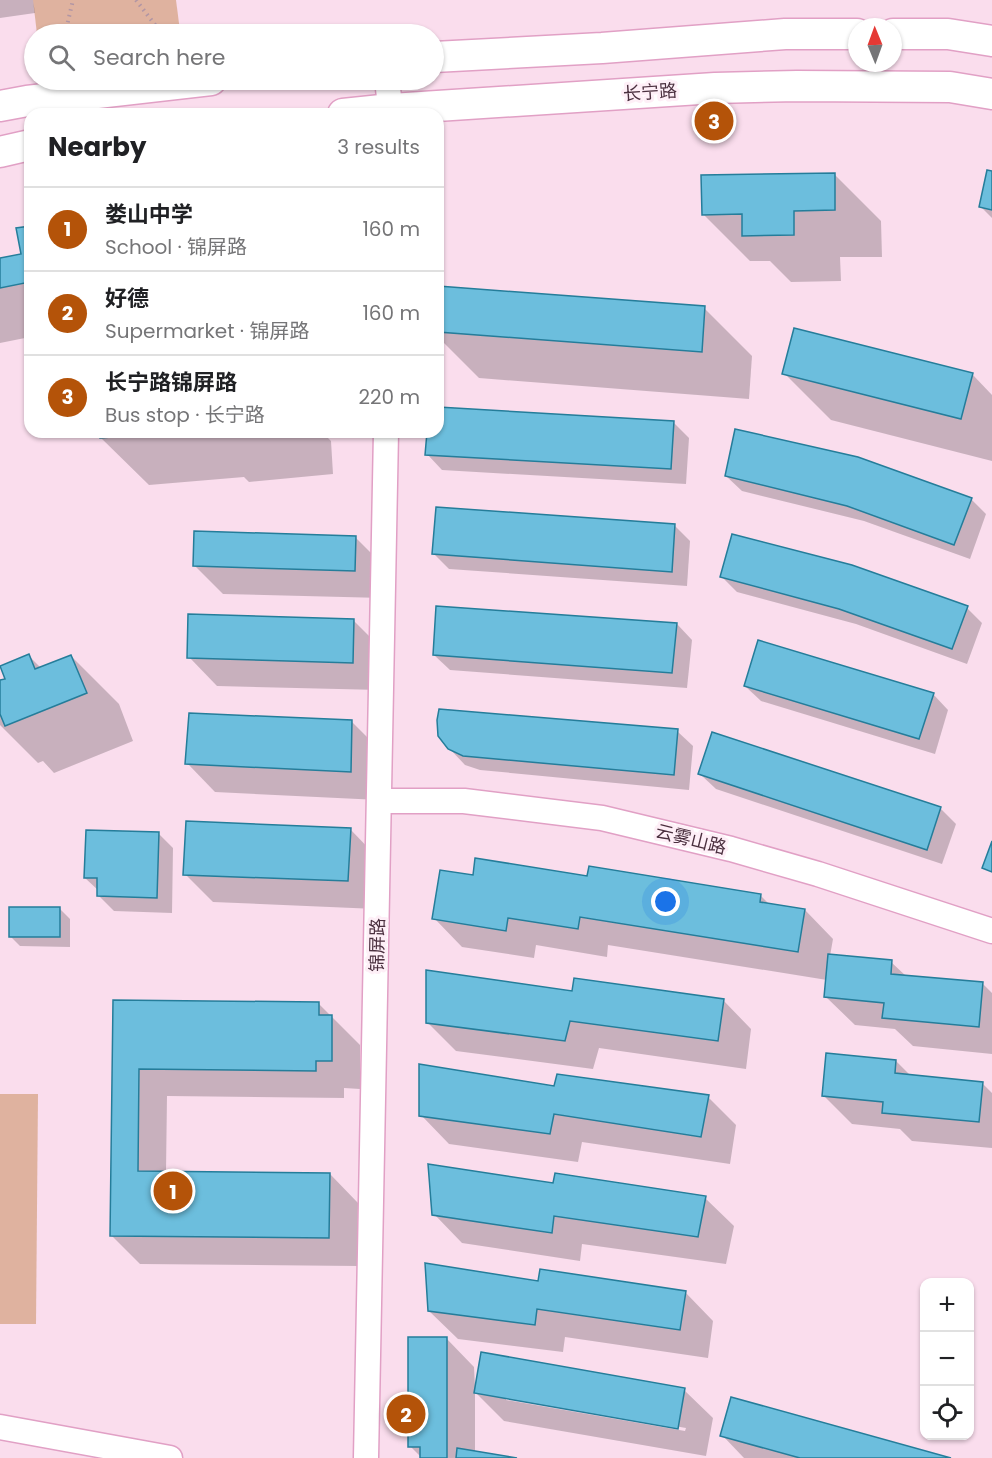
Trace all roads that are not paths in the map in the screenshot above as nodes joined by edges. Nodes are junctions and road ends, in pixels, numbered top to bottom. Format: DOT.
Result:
graph roads {
  1 [pos="848,34"];
  2 [pos="902,34"];
  3 [pos="992,40"];
  4 [pos="444,56"];
  5 [pos="123,90"];
  6 [pos="388,90"];
  7 [pos="992,94"];
  8 [pos="0,106"];
  9 [pos="390,108"];
  10 [pos="444,108"];
  11 [pos="24,146"];
  12 [pos="0,152"];
  13 [pos="386,438"];
  14 [pos="380,801"];
  15 [pos="992,931"];
  16 [pos="0,1427"];
  17 [pos="169,1458"];
  18 [pos="366,1458"];
  1 -- 4 [label="main road"];
  2 -- 3 [label="main road"];
  5 -- 8 [label="main road"];
  6 -- 9 [label="street"];
  7 -- 10 [label="main road, 长宁路"];
  11 -- 12 [label="main road"];
  13 -- 14 [label="street, 锦屏路"];
  14 -- 15 [label="street, 云雾山路"];
  14 -- 18 [label="street, 锦屏路"];
  16 -- 17 [label="street"];
}
